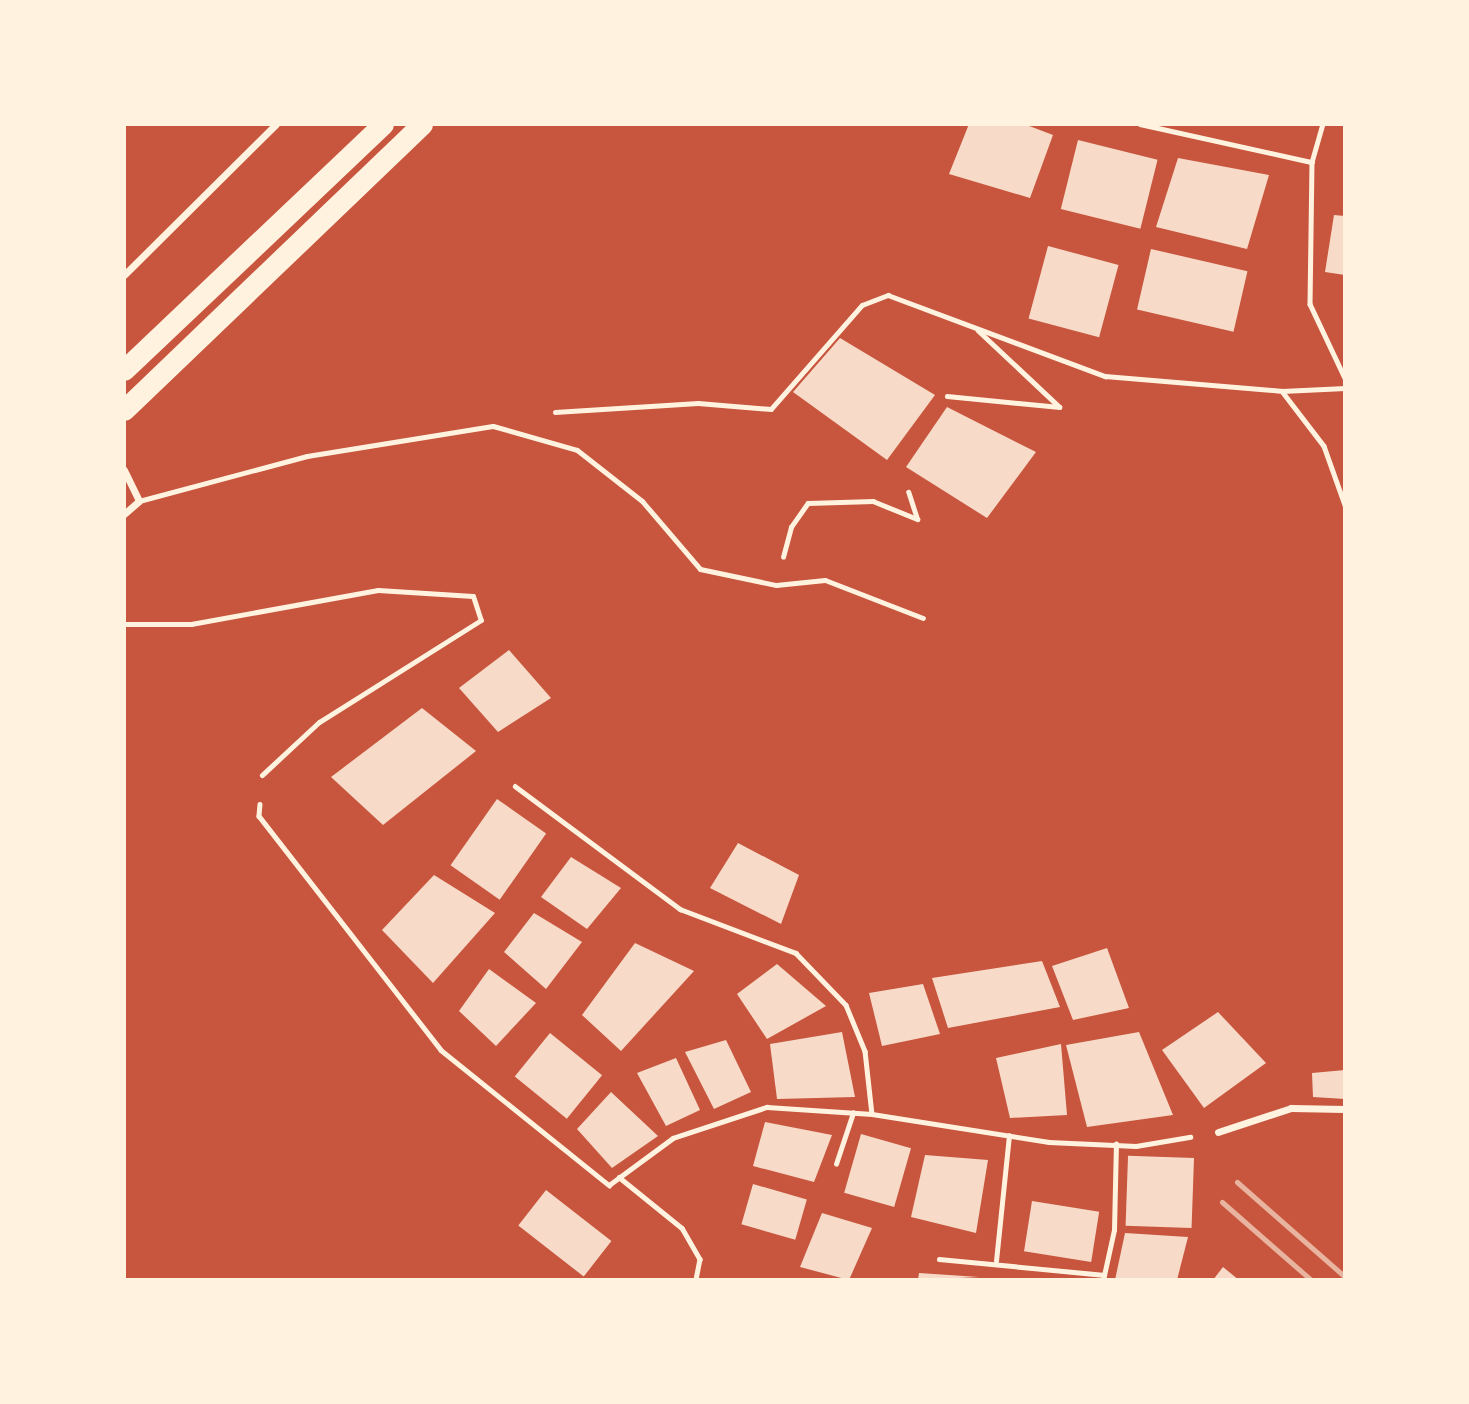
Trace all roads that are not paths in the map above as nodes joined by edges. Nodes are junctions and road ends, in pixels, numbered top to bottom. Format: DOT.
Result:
graph roads {
  1 [pos="276,124"];
  2 [pos="383,124"];
  3 [pos="422,124"];
  4 [pos="124,275"];
  5 [pos="124,370"];
  6 [pos="124,410"];
  7 [pos="125,471"];
  8 [pos="139,500"];
  9 [pos="124,514"];
  10 [pos="923,618"];
  11 [pos="124,624"];
  12 [pos="262,775"];
  13 [pos="1345,1109"];
  14 [pos="1218,1132"];
  1 -- 4 [label="street"];
  2 -- 5 [label="highway"];
  3 -- 6 [label="highway"];
  7 -- 8 [label="street"];
  8 -- 9 [label="street"];
  8 -- 10 [label="lane"];
  11 -- 12 [label="lane"];
  13 -- 14 [label="street"];
}
